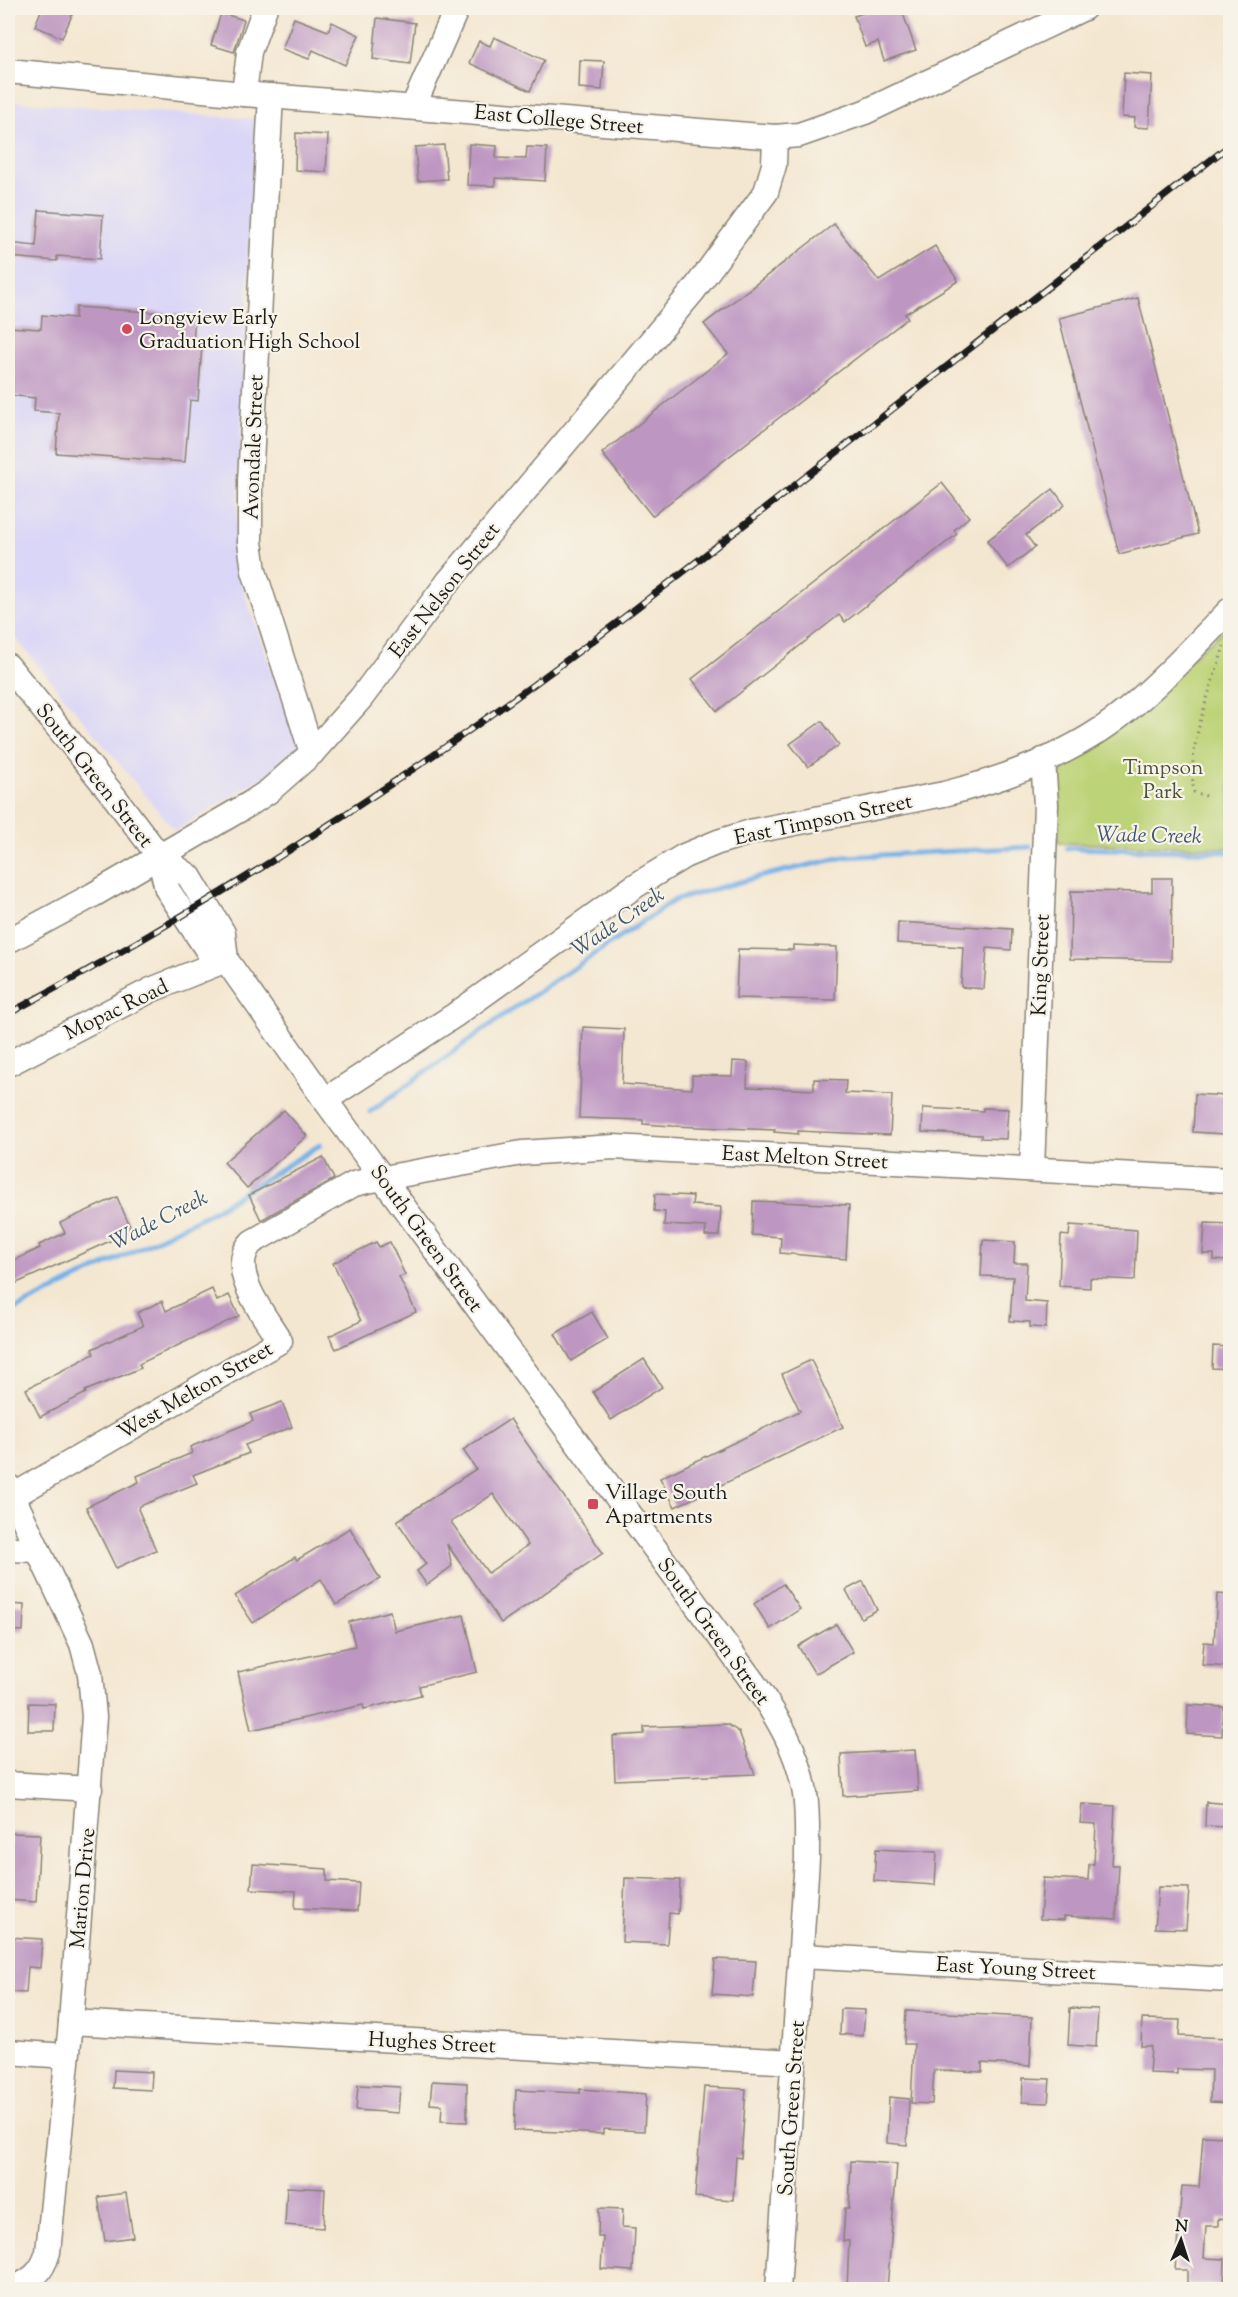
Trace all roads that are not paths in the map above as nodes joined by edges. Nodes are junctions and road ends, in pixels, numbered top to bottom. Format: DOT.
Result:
graph roads {
  1 [pos="265,8"];
  2 [pos="457,8"];
  3 [pos="1084,8"];
  4 [pos="8,71"];
  5 [pos="244,94"];
  6 [pos="271,96"];
  7 [pos="413,107"];
  8 [pos="776,137"];
  9 [pos="1230,610"];
  10 [pos="8,666"];
  11 [pos="312,753"];
  12 [pos="1043,760"];
  13 [pos="159,856"];
  14 [pos="8,941"];
  15 [pos="226,960"];
  16 [pos="8,1064"];
  17 [pos="325,1100"];
  18 [pos="1032,1169"];
  19 [pos="382,1177"];
  20 [pos="1230,1180"];
  21 [pos="10,1491"];
  22 [pos="8,1548"];
  23 [pos="38,1550"];
  24 [pos="8,1784"];
  25 [pos="90,1789"];
  26 [pos="801,1956"];
  27 [pos="1230,1980"];
  28 [pos="71,2022"];
  29 [pos="8,2052"];
  30 [pos="67,2056"];
  31 [pos="794,2062"];
  32 [pos="11,2289"];
  33 [pos="778,2289"];
  1 -- 5 [label="street"];
  2 -- 7 [label="street"];
  3 -- 8 [label="street, East College Street"];
  4 -- 5 [label="street, East College Street"];
  5 -- 6 [label="street, East College Street"];
  6 -- 7 [label="street, East College Street"];
  6 -- 11 [label="street, Avondale Street"];
  7 -- 8 [label="street, East College Street"];
  8 -- 11 [label="street, East Nelson Street"];
  9 -- 12 [label="street, East Timpson Street"];
  10 -- 13 [label="street, South Green Street"];
  11 -- 13 [label="street, East Nelson Street"];
  12 -- 17 [label="street, East Timpson Street"];
  12 -- 18 [label="street, King Street"];
  13 -- 14 [label="street, East Nelson Street"];
  13 -- 15 [label="street, South Green Street"];
  15 -- 16 [label="street, Mopac Road"];
  15 -- 17 [label="street, South Green Street"];
  17 -- 19 [label="street, South Green Street"];
  18 -- 19 [label="street, East Melton Street"];
  18 -- 20 [label="street, East Melton Street"];
  19 -- 21 [label="street, West Melton Street"];
  19 -- 26 [label="street, South Green Street"];
  21 -- 23 [label="street, Marion Drive"];
  22 -- 23 [label="street"];
  23 -- 25 [label="street, Marion Drive"];
  24 -- 25 [label="street"];
  25 -- 28 [label="street, Marion Drive"];
  26 -- 27 [label="street, East Young Street"];
  26 -- 31 [label="street, South Green Street"];
  28 -- 30 [label="street, Marion Drive"];
  28 -- 31 [label="street, Hughes Street"];
  29 -- 30 [label="street"];
  30 -- 32 [label="street, Marion Drive"];
  31 -- 33 [label="street, South Green Street"];
}
